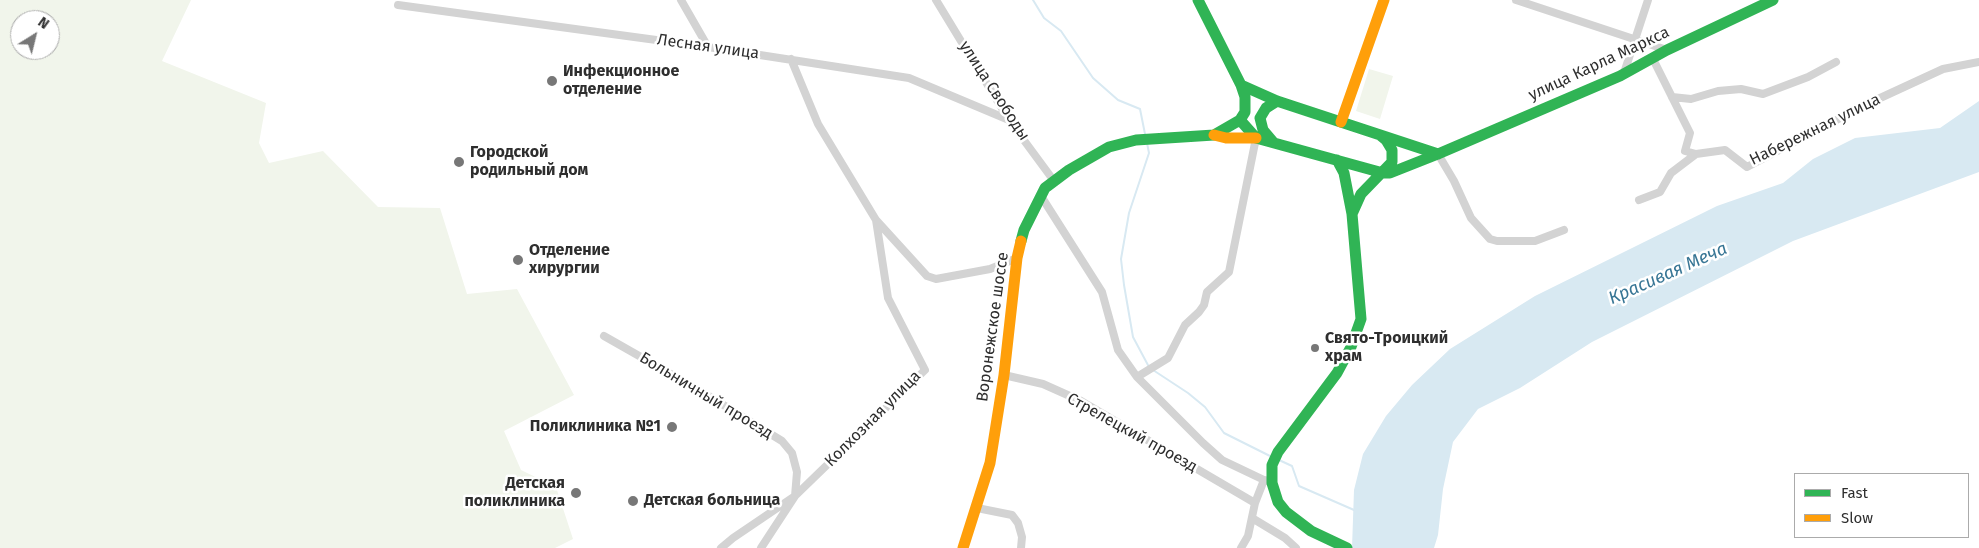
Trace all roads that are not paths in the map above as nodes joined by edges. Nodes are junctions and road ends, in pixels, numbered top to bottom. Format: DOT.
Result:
graph roads {
  1 [pos="680,0"];
  2 [pos="936,0"];
  3 [pos="1198,0"];
  4 [pos="1384,0"];
  5 [pos="1516,0"];
  6 [pos="1648,0"];
  7 [pos="1773,0"];
  8 [pos="398,5"];
  9 [pos="1635,40"];
  10 [pos="708,47"];
  11 [pos="1667,50"];
  12 [pos="791,59"];
  13 [pos="1653,59"];
  14 [pos="1836,62"];
  15 [pos="1979,62"];
  16 [pos="1624,74"];
  17 [pos="1241,85"];
  18 [pos="1672,97"];
  19 [pos="1277,101"];
  20 [pos="1246,107"];
  21 [pos="1009,120"];
  22 [pos="1240,120"];
  23 [pos="1341,122"];
  24 [pos="1378,134"];
  25 [pos="1213,135"];
  26 [pos="1256,138"];
  27 [pos="1274,143"];
  28 [pos="1438,154"];
  29 [pos="1696,154"];
  30 [pos="1337,160"];
  31 [pos="1383,173"];
  32 [pos="1054,181"];
  33 [pos="1041,196"];
  34 [pos="1639,200"];
  35 [pos="1352,214"];
  36 [pos="876,220"];
  37 [pos="1564,230"];
  38 [pos="1017,258"];
  39 [pos="604,336"];
  40 [pos="1004,375"];
  41 [pos="1137,377"];
  42 [pos="1268,481"];
  43 [pos="795,496"];
  44 [pos="1255,502"];
  45 [pos="978,508"];
  46 [pos="1252,518"];
  47 [pos="721,548"];
  48 [pos="761,548"];
  49 [pos="962,548"];
  50 [pos="1021,548"];
  51 [pos="1241,548"];
  52 [pos="1296,548"];
  53 [pos="1346,548"];
  1 -- 10 [label="street"];
  2 -- 21 [label="street, улица Свободы"];
  3 -- 17 [label="main road"];
  4 -- 23 [label="main road"];
  5 -- 9 [label="street"];
  6 -- 9 [label="street"];
  7 -- 11 [label="main road, улица Карла Маркса"];
  8 -- 10 [label="street, Лесная улица"];
  9 -- 11 [label="street"];
  9 -- 16 [label="street"];
  10 -- 12 [label="street, Лесная улица"];
  11 -- 13 [label="main road, улица Карла Маркса"];
  12 -- 21 [label="street, Лесная улица"];
  12 -- 36 [label="street, Колхозная улица"];
  13 -- 16 [label="main road, улица Карла Маркса"];
  13 -- 18 [label="street"];
  14 -- 18 [label="street"];
  15 -- 29 [label="street, Набережная улица"];
  16 -- 28 [label="main road, улица Карла Маркса"];
  17 -- 19 [label="main road"];
  17 -- 20 [label="main road"];
  18 -- 29 [label="street"];
  19 -- 20 [label="main road"];
  19 -- 23 [label="main road"];
  19 -- 27 [label="main road"];
  20 -- 22 [label="main road"];
  21 -- 32 [label="street, улица Свободы"];
  22 -- 25 [label="main road"];
  22 -- 26 [label="main road"];
  23 -- 24 [label="main road"];
  24 -- 28 [label="main road"];
  24 -- 31 [label="main road"];
  25 -- 26 [label="main road, Воронежское шоссе"];
  25 -- 32 [label="main road, Воронежское шоссе"];
  26 -- 27 [label="main road, Воронежское шоссе"];
  26 -- 41 [label="street"];
  27 -- 30 [label="main road, Воронежское шоссе"];
  28 -- 31 [label="main road, улица Карла Маркса"];
  28 -- 37 [label="street"];
  29 -- 34 [label="street, Набережная улица"];
  30 -- 31 [label="main road, Воронежское шоссе"];
  30 -- 35 [label="main road"];
  31 -- 35 [label="main road"];
  32 -- 33 [label="main road, Воронежское шоссе"];
  33 -- 38 [label="main road, Воронежское шоссе"];
  33 -- 41 [label="street"];
  35 -- 42 [label="main road"];
  36 -- 38 [label="street"];
  36 -- 43 [label="street, Колхозная улица"];
  38 -- 40 [label="main road, Воронежское шоссе"];
  39 -- 43 [label="street, Больничный проезд"];
  40 -- 44 [label="street, Стрелецкий проезд"];
  40 -- 45 [label="main road, Воронежское шоссе"];
  41 -- 42 [label="street"];
  42 -- 44 [label="street"];
  42 -- 53 [label="main road"];
  43 -- 47 [label="street"];
  43 -- 48 [label="street, Колхозная улица"];
  44 -- 46 [label="street"];
  45 -- 49 [label="main road, Воронежское шоссе"];
  45 -- 50 [label="street"];
  46 -- 51 [label="street"];
  46 -- 52 [label="street"];
}
